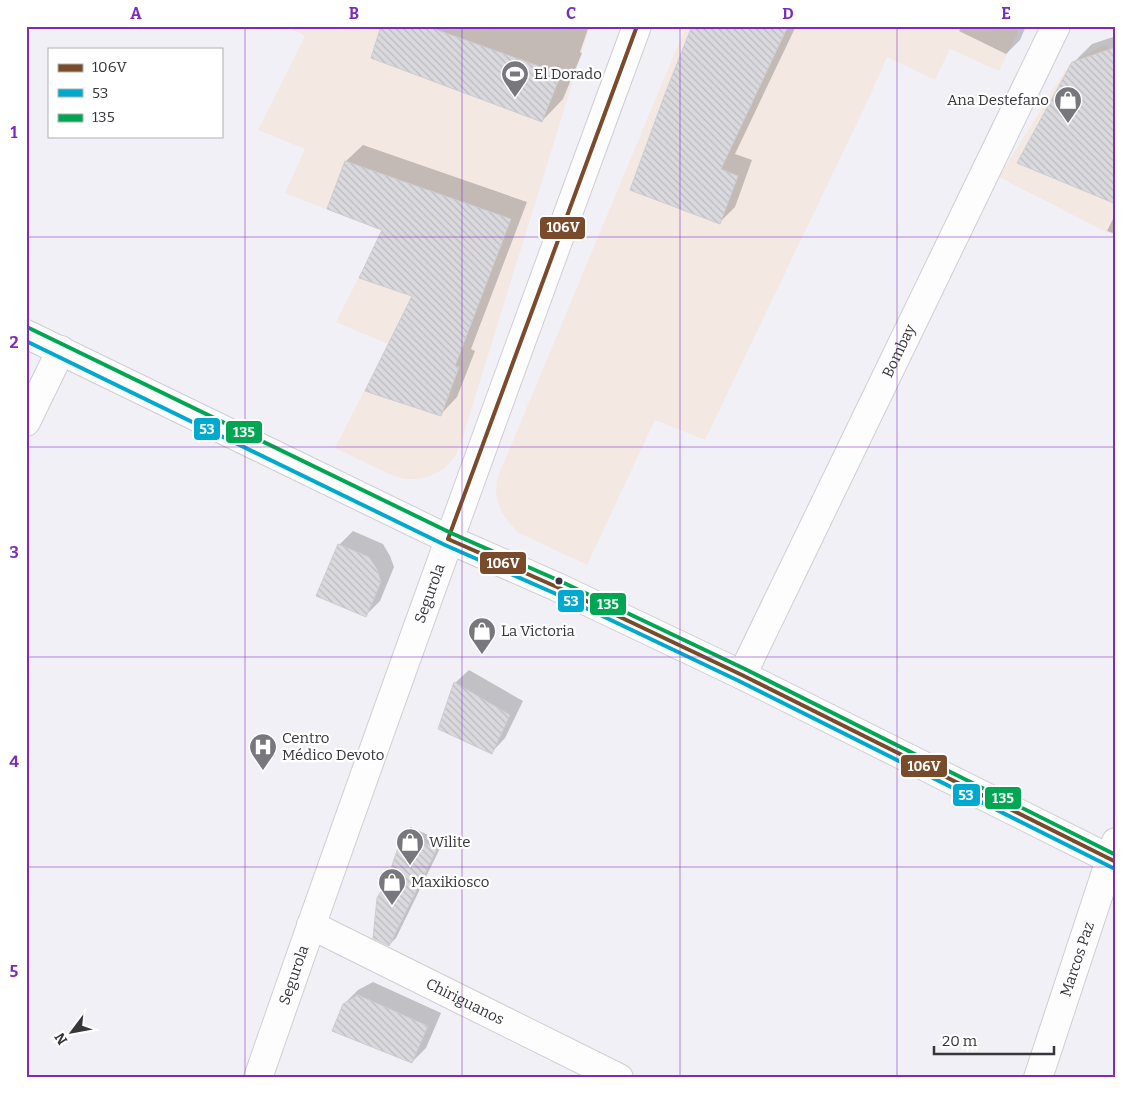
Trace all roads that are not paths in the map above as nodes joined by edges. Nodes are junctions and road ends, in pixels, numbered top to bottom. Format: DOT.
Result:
graph roads {
  1 [pos="637,26"];
  2 [pos="1056,26"];
  3 [pos="26,334"];
  4 [pos="61,350"];
  5 [pos="26,422"];
  6 [pos="448,539"];
  7 [pos="742,675"];
  8 [pos="1114,854"];
  9 [pos="311,925"];
  10 [pos="258,1078"];
  11 [pos="619,1078"];
  12 [pos="1038,1078"];
  1 -- 6 [label="street, Segurola"];
  2 -- 7 [label="street, Bombay"];
  3 -- 4 [label="street"];
  4 -- 5 [label="street"];
  4 -- 6 [label="street"];
  6 -- 7 [label="street"];
  6 -- 9 [label="street, Segurola"];
  7 -- 8 [label="street"];
  8 -- 12 [label="street, Marcos Paz"];
  9 -- 10 [label="street, Segurola"];
  9 -- 11 [label="street, Chiriguanos"];
}
